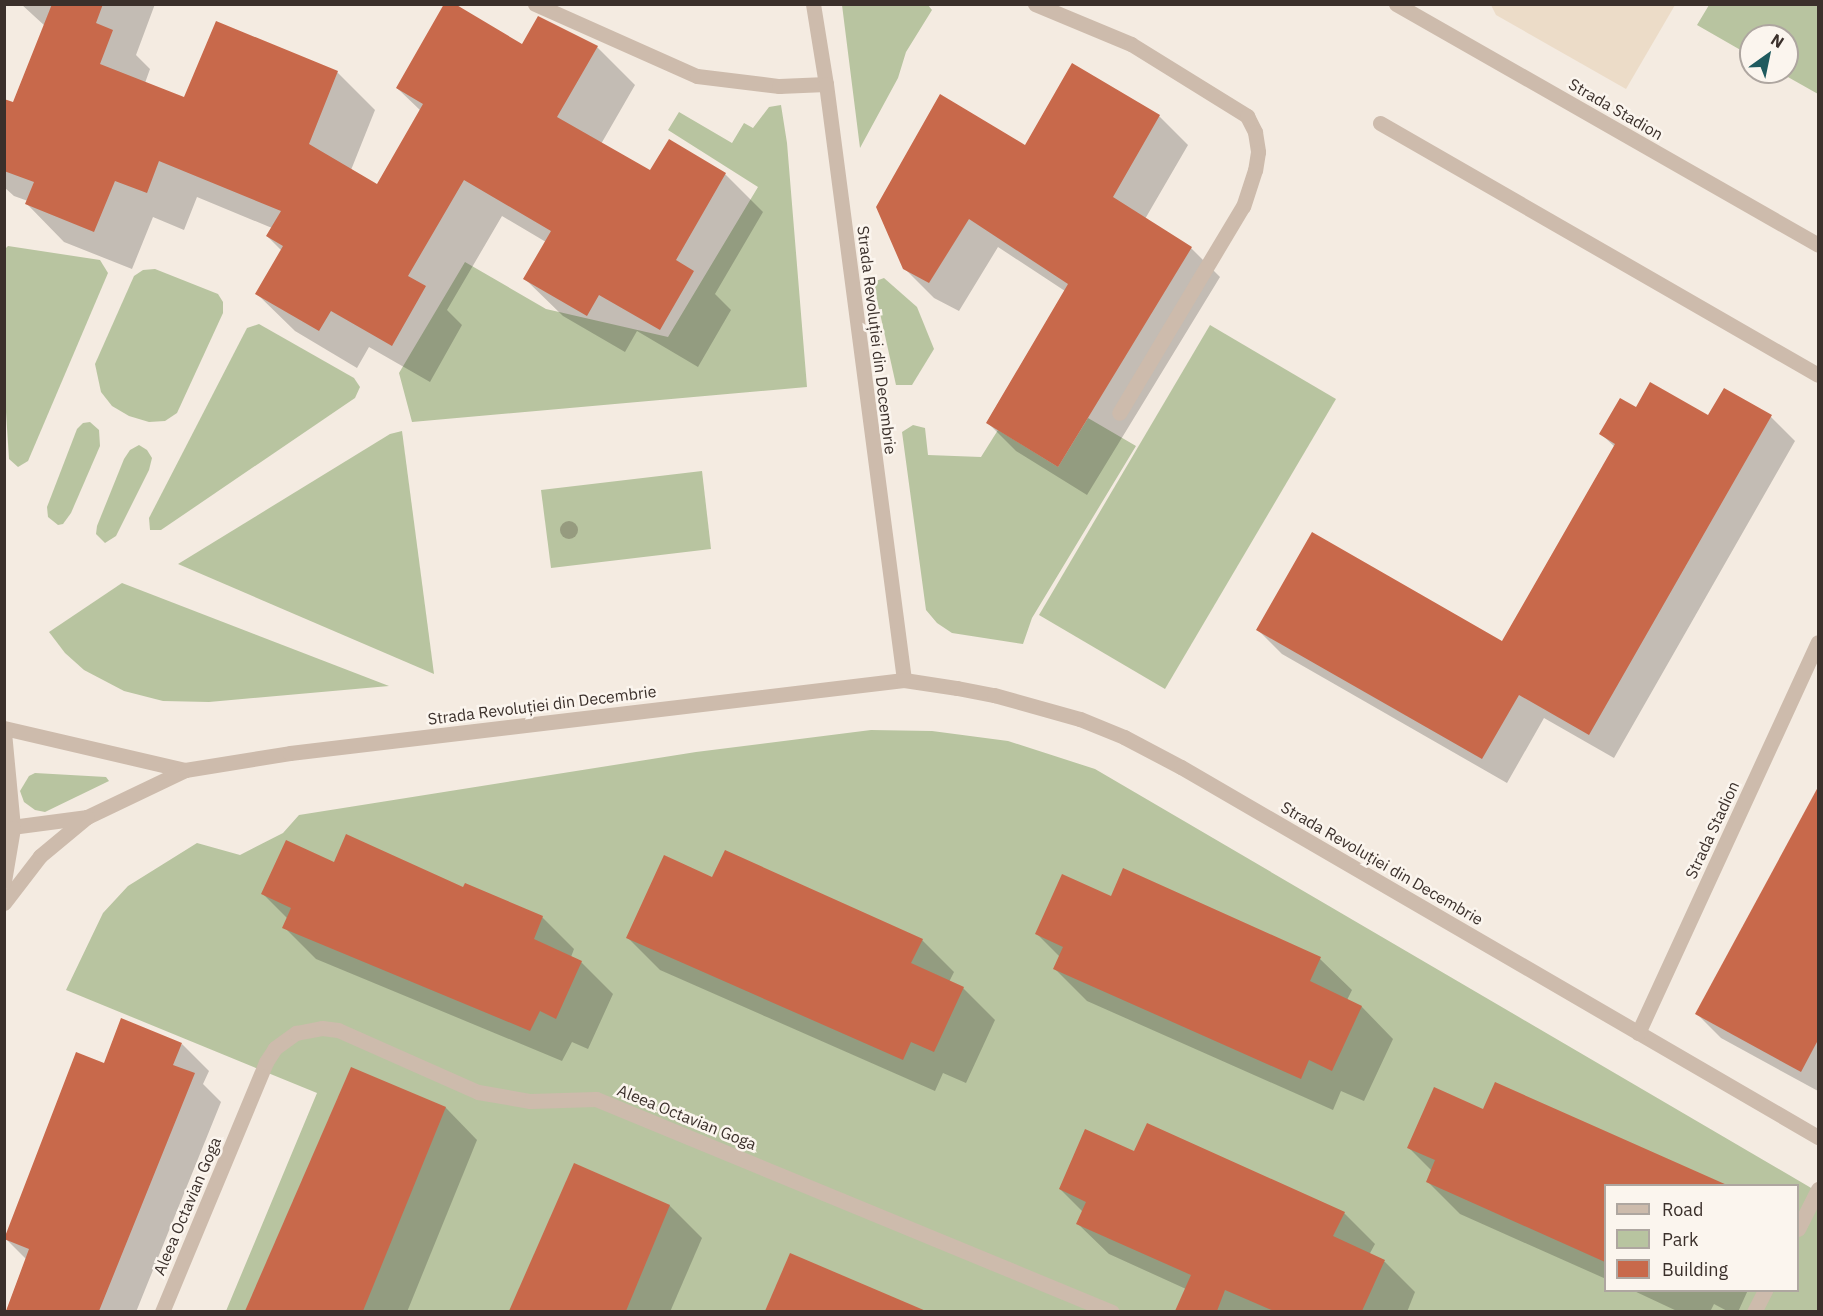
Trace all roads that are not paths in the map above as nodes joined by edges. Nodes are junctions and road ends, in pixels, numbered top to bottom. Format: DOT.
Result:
graph roads {
  1 [pos="535,4"];
  2 [pos="813,4"];
  3 [pos="1035,4"];
  4 [pos="1396,4"];
  5 [pos="826,84"];
  6 [pos="1380,123"];
  7 [pos="1818,245"];
  8 [pos="1818,375"];
  9 [pos="1119,413"];
  10 [pos="1818,642"];
  11 [pos="904,680"];
  12 [pos="4,730"];
  13 [pos="185,770"];
  14 [pos="87,817"];
  15 [pos="9,828"];
  16 [pos="4,881"];
  17 [pos="4,903"];
  18 [pos="1638,1033"];
  19 [pos="1818,1137"];
  20 [pos="1818,1189"];
  21 [pos="1799,1225"];
  22 [pos="1764,1292"];
  23 [pos="162,1311"];
  24 [pos="1112,1311"];
  25 [pos="1754,1311"];
  1 -- 5 [label="street"];
  2 -- 5 [label="street, Strada Revoluției din Decembrie"];
  3 -- 9 [label="street"];
  4 -- 7 [label="street, Strada Stadion"];
  5 -- 11 [label="street, Strada Revoluției din Decembrie"];
  6 -- 8 [label="street"];
  10 -- 18 [label="street, Strada Stadion"];
  11 -- 13 [label="street, Strada Revoluției din Decembrie"];
  11 -- 18 [label="street, Strada Revoluției din Decembrie"];
  12 -- 13 [label="street, Strada Revoluției din Decembrie"];
  12 -- 15 [label="street"];
  13 -- 14 [label="street, Strada Revoluției din Decembrie"];
  14 -- 15 [label="street, Strada Revoluției din Decembrie"];
  14 -- 17 [label="street, Strada Revoluției din Decembrie"];
  15 -- 16 [label="street"];
  18 -- 19 [label="street, Strada Revoluției din Decembrie"];
  20 -- 21 [label="street"];
  22 -- 25 [label="street"];
  23 -- 24 [label="street, Aleea Octavian Goga"];
}
